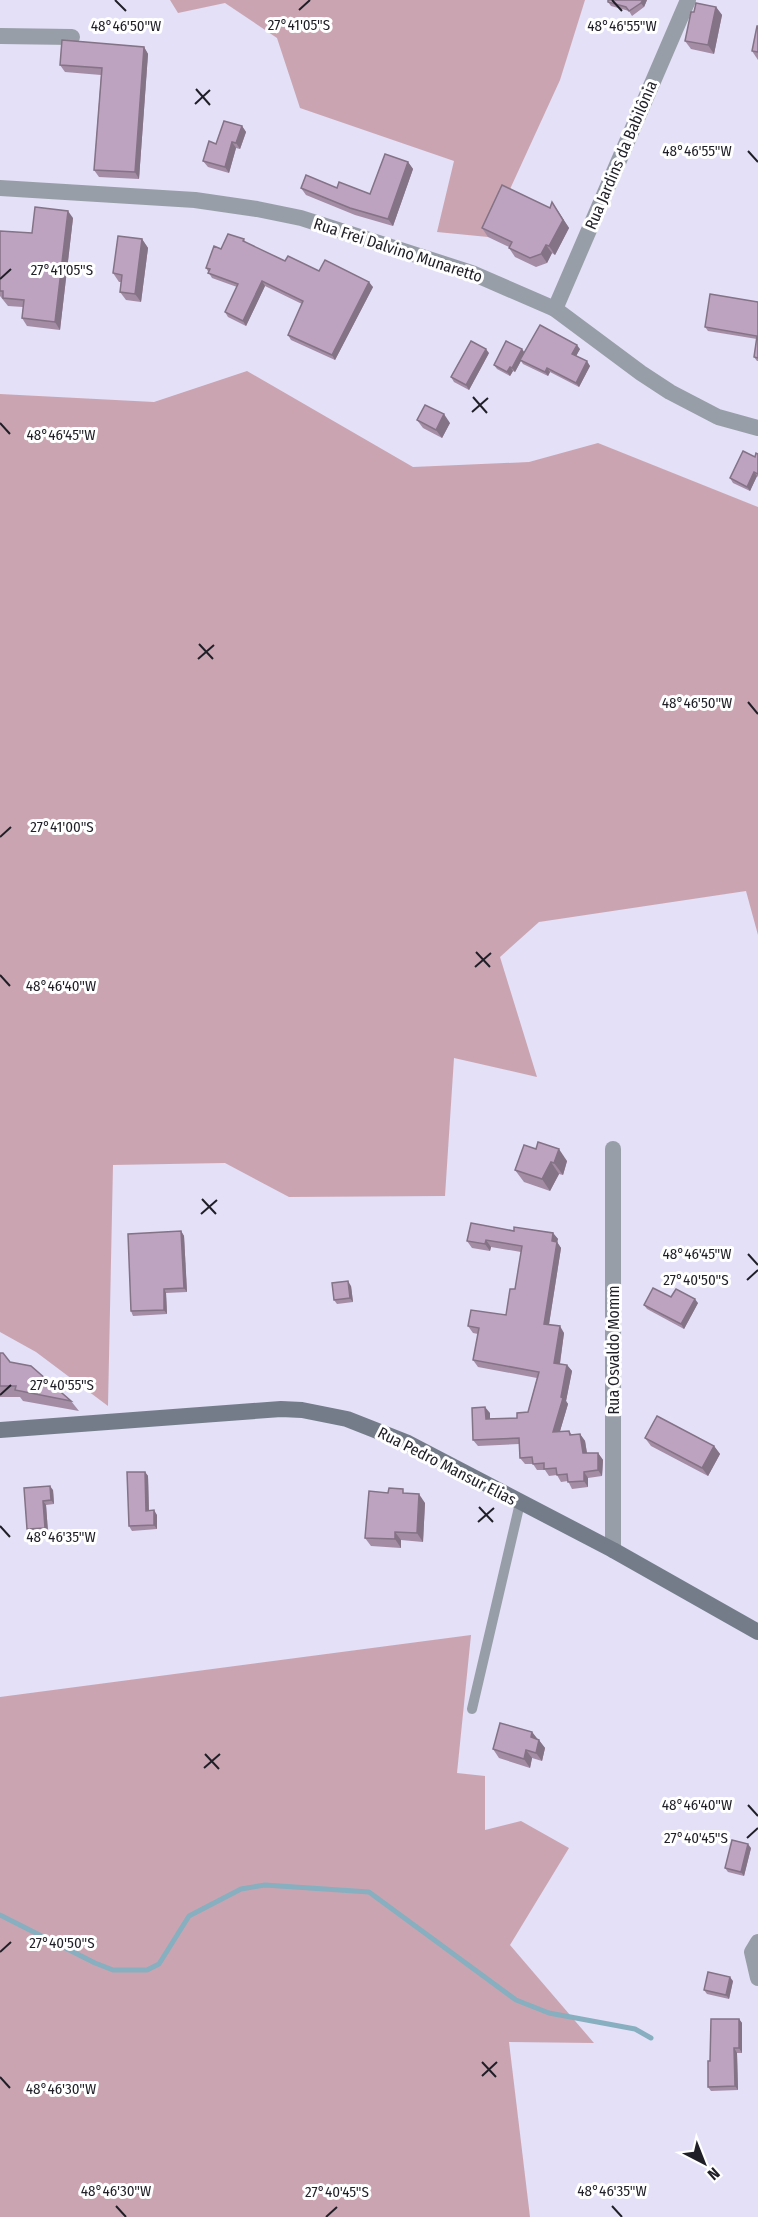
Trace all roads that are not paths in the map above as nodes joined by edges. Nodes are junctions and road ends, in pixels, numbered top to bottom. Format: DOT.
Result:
graph roads {
  1 [pos="688,0"];
  2 [pos="0,36"];
  3 [pos="72,37"];
  4 [pos="0,188"];
  5 [pos="555,309"];
  6 [pos="758,428"];
  7 [pos="613,1149"];
  8 [pos="0,1430"];
  9 [pos="520,1503"];
  10 [pos="613,1550"];
  11 [pos="758,1632"];
  12 [pos="472,1709"];
  13 [pos="758,1942"];
  14 [pos="758,1978"];
  1 -- 5 [label="street, Rua Jardins da Babilônia"];
  2 -- 3 [label="street"];
  4 -- 5 [label="street, Rua Frei Dalvino Munaretto"];
  5 -- 6 [label="street, Rua Frei Dalvino Munaretto"];
  7 -- 10 [label="street, Rua Osvaldo Momm"];
  8 -- 9 [label="main road, Rua Pedro Mansur Elias"];
  9 -- 10 [label="main road, Rua Pedro Mansur Elias"];
  9 -- 12 [label="lane"];
  10 -- 11 [label="main road, Rua Pedro Mansur Elias"];
  13 -- 14 [label="street"];
}
